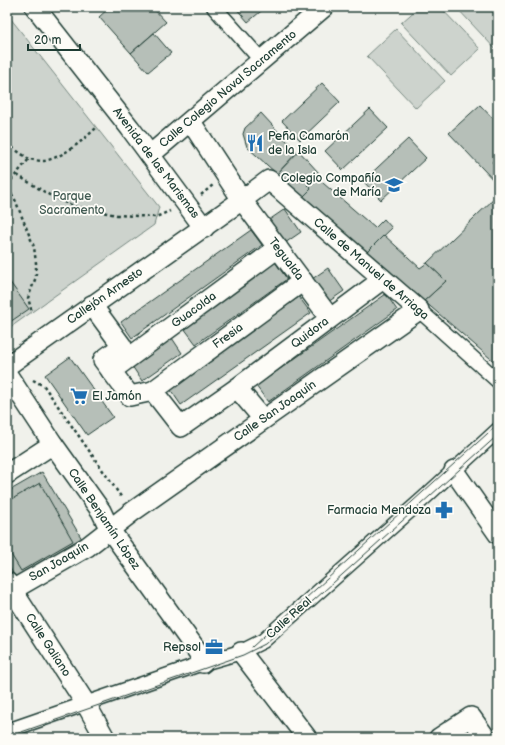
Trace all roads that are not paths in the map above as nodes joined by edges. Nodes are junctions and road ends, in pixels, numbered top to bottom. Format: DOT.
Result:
graph roads {
  1 [pos="35,7"];
  2 [pos="214,7"];
  3 [pos="324,7"];
  4 [pos="262,61"];
  5 [pos="191,122"];
  6 [pos="150,155"];
  7 [pos="242,200"];
  8 [pos="204,228"];
  9 [pos="278,248"];
  10 [pos="383,279"];
  11 [pos="303,282"];
  12 [pos="92,305"];
  13 [pos="419,310"];
  14 [pos="330,318"];
  15 [pos="9,367"];
  16 [pos="110,371"];
  17 [pos="498,381"];
  18 [pos="237,388"];
  19 [pos="153,391"];
  20 [pos="263,419"];
  21 [pos="498,430"];
  22 [pos="53,444"];
  23 [pos="454,471"];
  24 [pos="7,474"];
  25 [pos="110,530"];
  26 [pos="498,534"];
  27 [pos="9,588"];
  28 [pos="241,652"];
  29 [pos="202,663"];
  30 [pos="87,707"];
  31 [pos="7,731"];
  32 [pos="105,738"];
  33 [pos="307,738"];
  34 [pos="439,738"];
  35 [pos="486,738"];
  1 -- 6 [label="street, Avenida de las Marismas"];
  2 -- 4 [label="street"];
  3 -- 4 [label="street, Calle Colegio Naval Sacramento"];
  4 -- 5 [label="street, Calle Colegio Naval Sacramento"];
  5 -- 6 [label="street, Calle Colegio Naval Sacramento"];
  5 -- 7 [label="street"];
  6 -- 8 [label="street, Avenida de las Marismas"];
  7 -- 8 [label="street, Avenida de las Marismas"];
  7 -- 9 [label="street, Tegualda"];
  7 -- 10 [label="street, Calle de Manuel de Arriaga"];
  8 -- 12 [label="street, Callejón Arnesto"];
  9 -- 11 [label="street, Tegualda"];
  9 -- 16 [label="street, Guacolda"];
  10 -- 13 [label="street, Calle de Manuel de Arriaga"];
  10 -- 14 [label="street, Quidora"];
  11 -- 14 [label="street, Tegualda"];
  11 -- 19 [label="street, Fresia"];
  12 -- 15 [label="street, Callejón Arnesto"];
  12 -- 16 [label="street"];
  13 -- 17 [label="street, Calle de Manuel de Arriaga"];
  13 -- 20 [label="street, Calle San Joaquín"];
  14 -- 18 [label="street, Quidora"];
  15 -- 22 [label="street, Calle Benjamín López"];
  16 -- 19 [label="street"];
  18 -- 19 [label="street, Quidora"];
  18 -- 20 [label="street"];
  20 -- 25 [label="street, Calle San Joaquín"];
  21 -- 23 [label="street, Calle Real"];
  22 -- 24 [label="street"];
  22 -- 25 [label="street, Calle Benjamín López"];
  23 -- 26 [label="street"];
  23 -- 28 [label="street, Calle Real"];
  25 -- 27 [label="street, San Joaquín"];
  25 -- 29 [label="street, Calle Benjamín López"];
  27 -- 30 [label="street, Calle Galiano"];
  28 -- 29 [label="street, Calle Real"];
  28 -- 33 [label="street"];
  29 -- 30 [label="street, Calle Real"];
  30 -- 31 [label="street, Calle Real"];
  30 -- 32 [label="street, Calle Galiano"];
  34 -- 35 [label="street"];
}
